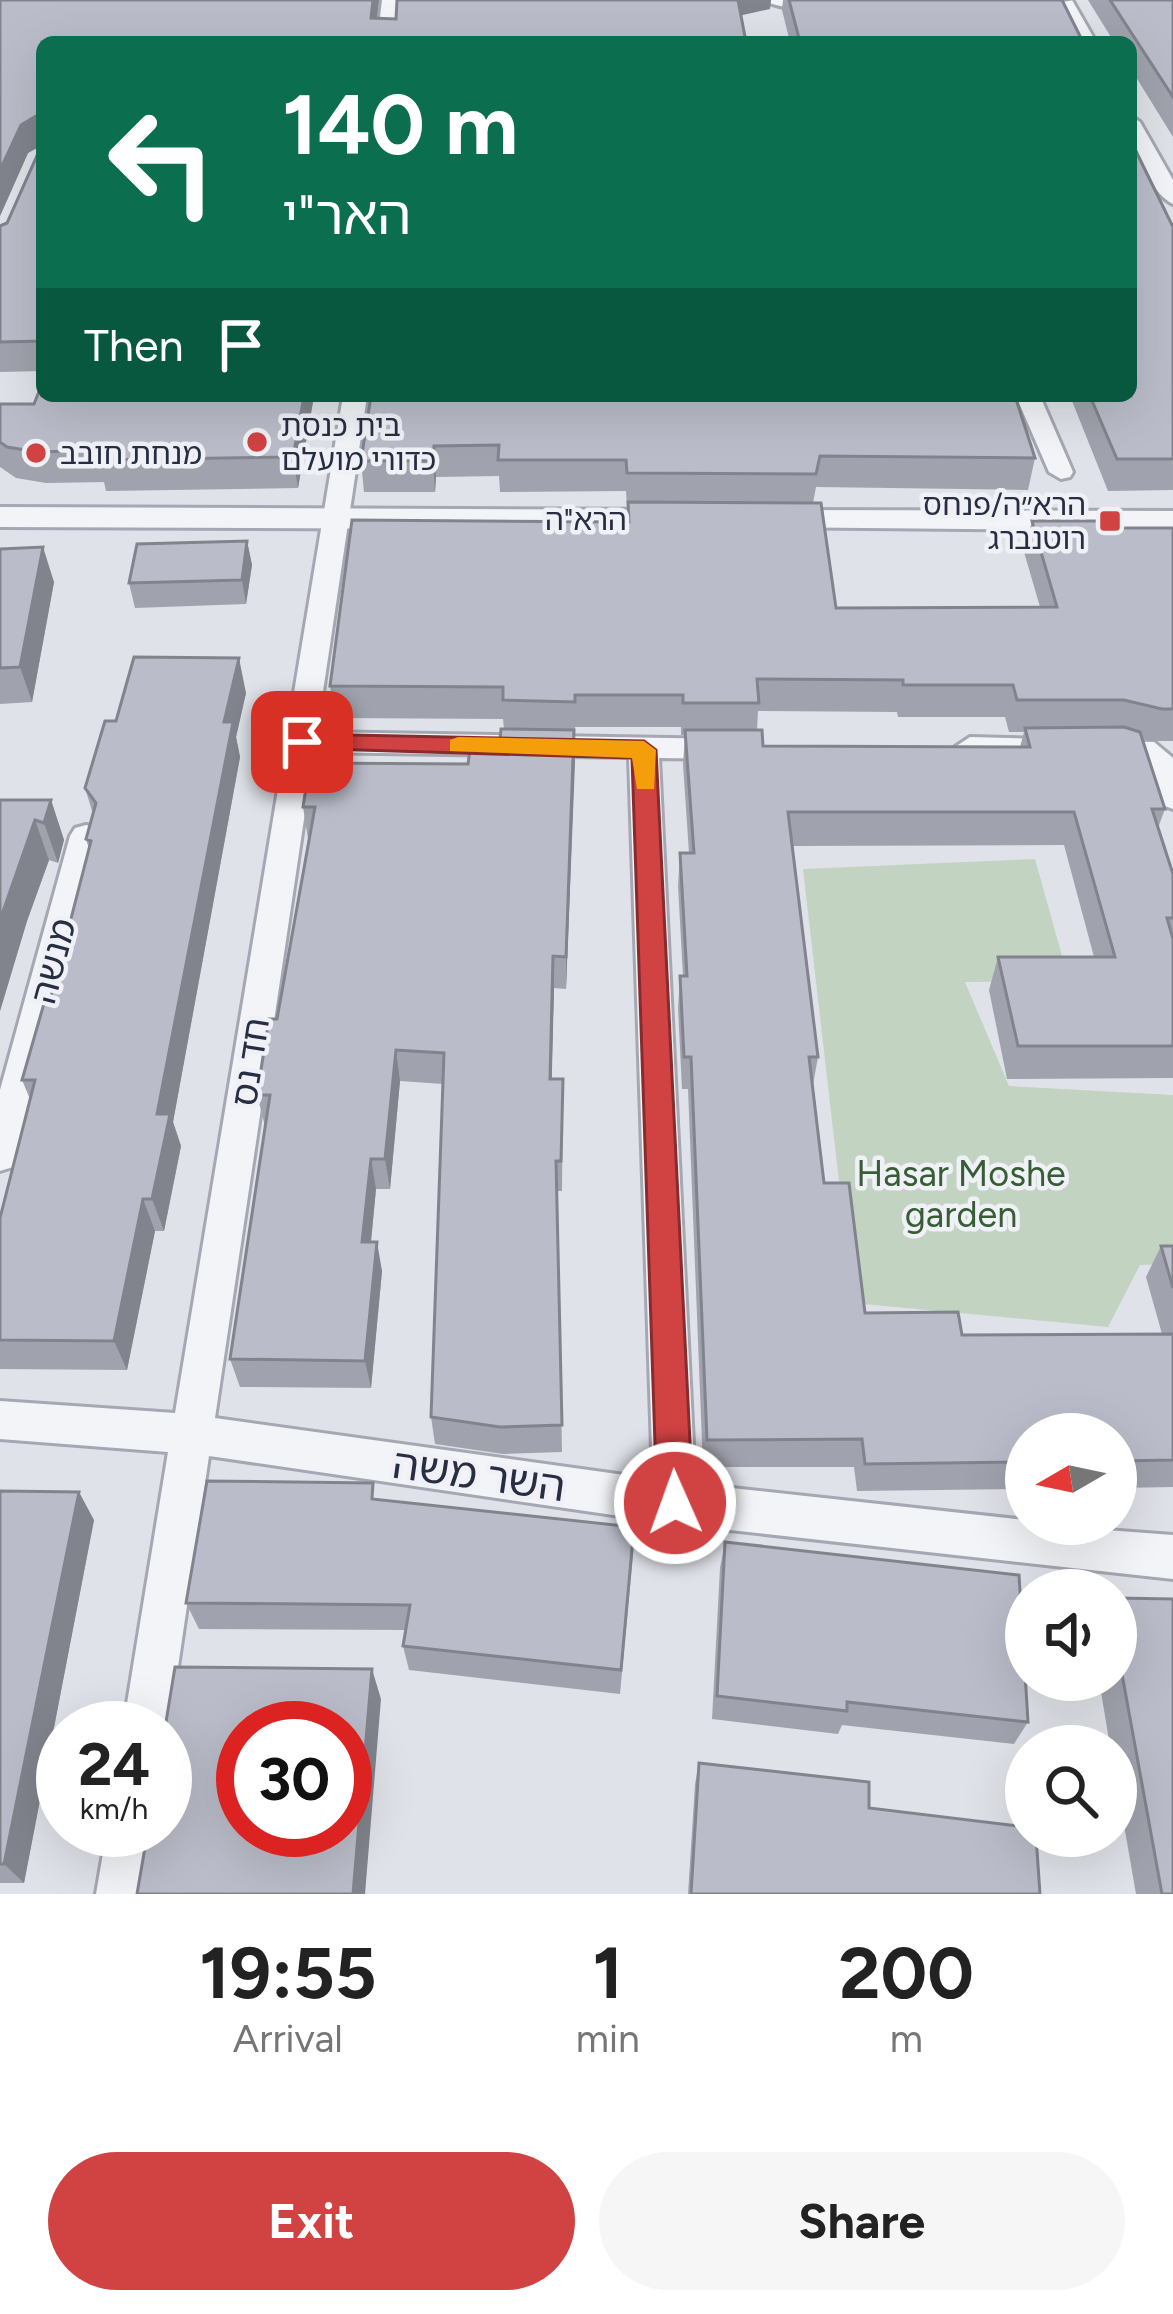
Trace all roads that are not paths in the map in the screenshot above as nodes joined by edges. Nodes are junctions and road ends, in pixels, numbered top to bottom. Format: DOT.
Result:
graph roads {
  1 [pos="390,0"];
  2 [pos="771,0"];
  3 [pos="848,5"];
  4 [pos="1062,8"];
  5 [pos="387,36"];
  6 [pos="1083,36"];
  7 [pos="1137,133"];
  8 [pos="1173,198"];
  9 [pos="354,402"];
  10 [pos="1031,402"];
  11 [pos="1060,472"];
  12 [pos="0,517"];
  13 [pos="338,519"];
  14 [pos="1173,521"];
  15 [pos="302,742"];
  16 [pos="939,747"];
  17 [pos="758,749"];
  18 [pos="644,750"];
  19 [pos="1173,798"];
  20 [pos="86,836"];
  21 [pos="0,1156"];
  22 [pos="0,1420"];
  23 [pos="190,1434"];
  24 [pos="675,1503"];
  25 [pos="1173,1557"];
  26 [pos="150,1701"];
  27 [pos="126,1857"];
  28 [pos="121,1894"];
  1 -- 5 [label="street"];
  2 -- 3 [label="street"];
  4 -- 6 [label="street"];
  7 -- 8 [label="street"];
  9 -- 13 [label="street, חד נס"];
  10 -- 11 [label="street"];
  12 -- 13 [label="street, הרא\"ה"];
  13 -- 14 [label="street, הרא\"ה"];
  13 -- 15 [label="street, חד נס"];
  15 -- 18 [label="street"];
  15 -- 23 [label="street, חד נס"];
  16 -- 19 [label="street"];
  17 -- 18 [label="street"];
  18 -- 24 [label="street"];
  20 -- 21 [label="street, מנשה"];
  22 -- 23 [label="street, השר משה"];
  23 -- 24 [label="street, השר משה"];
  23 -- 26 [label="street, חד נס"];
  24 -- 25 [label="street, השר משה"];
  27 -- 28 [label="street"];
}
